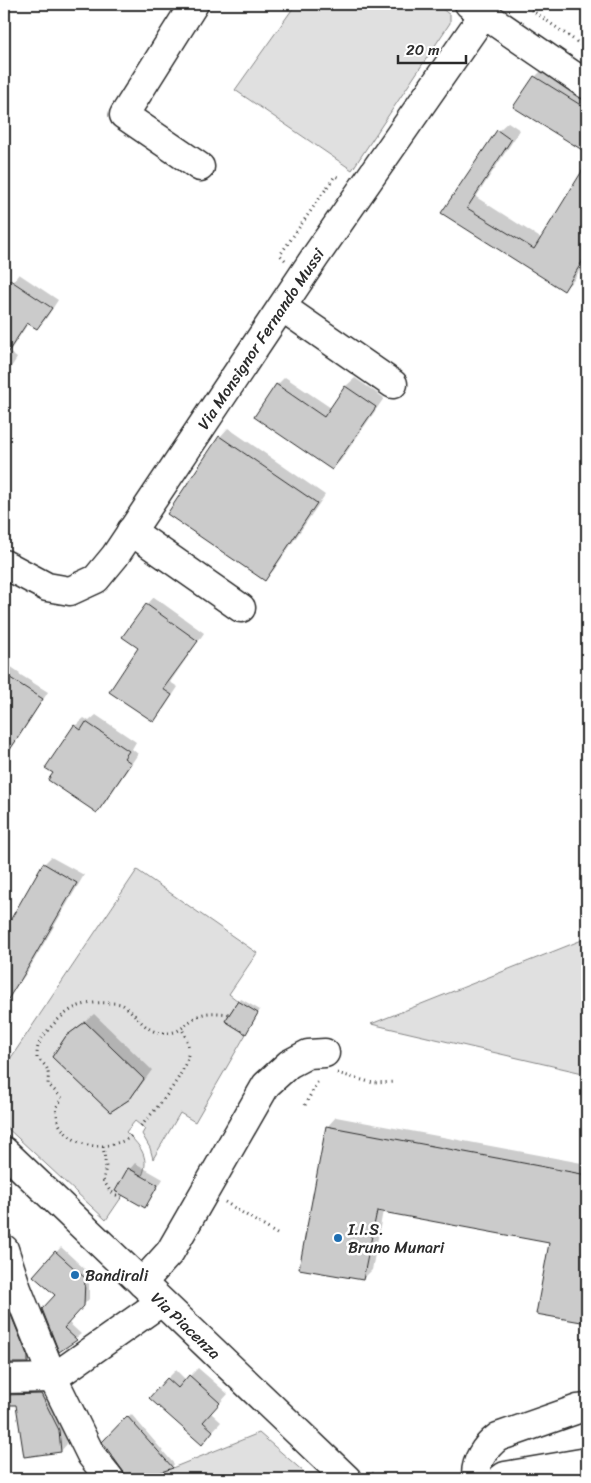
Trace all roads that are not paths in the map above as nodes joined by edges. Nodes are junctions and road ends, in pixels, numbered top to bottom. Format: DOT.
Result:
graph roads {
  1 [pos="194,4"];
  2 [pos="477,9"];
  3 [pos="587,85"];
  4 [pos="200,166"];
  5 [pos="282,307"];
  6 [pos="393,384"];
  7 [pos="131,531"];
  8 [pos="4,564"];
  9 [pos="241,608"];
  10 [pos="320,1059"];
  11 [pos="4,1151"];
  12 [pos="4,1249"];
  13 [pos="142,1283"];
  14 [pos="161,1302"];
  15 [pos="53,1378"];
  16 [pos="4,1379"];
  17 [pos="587,1408"];
  18 [pos="587,1462"];
  19 [pos="110,1479"];
  20 [pos="346,1479"];
  21 [pos="477,1479"];
  22 [pos="501,1479"];
  1 -- 4 [label="street"];
  2 -- 3 [label="street"];
  2 -- 5 [label="street, Via Monsignor Fernando Mussi"];
  5 -- 6 [label="street"];
  5 -- 7 [label="street, Via Monsignor Fernando Mussi"];
  7 -- 8 [label="street, Via Monsignor Fernando Mussi"];
  7 -- 9 [label="street"];
  10 -- 13 [label="street"];
  11 -- 13 [label="street, Via Piacenza"];
  12 -- 15 [label="street"];
  13 -- 14 [label="street, Via Piacenza"];
  14 -- 15 [label="street"];
  14 -- 20 [label="street, Via Piacenza"];
  15 -- 16 [label="street"];
  15 -- 19 [label="street"];
  17 -- 21 [label="street"];
  18 -- 22 [label="street"];
}
